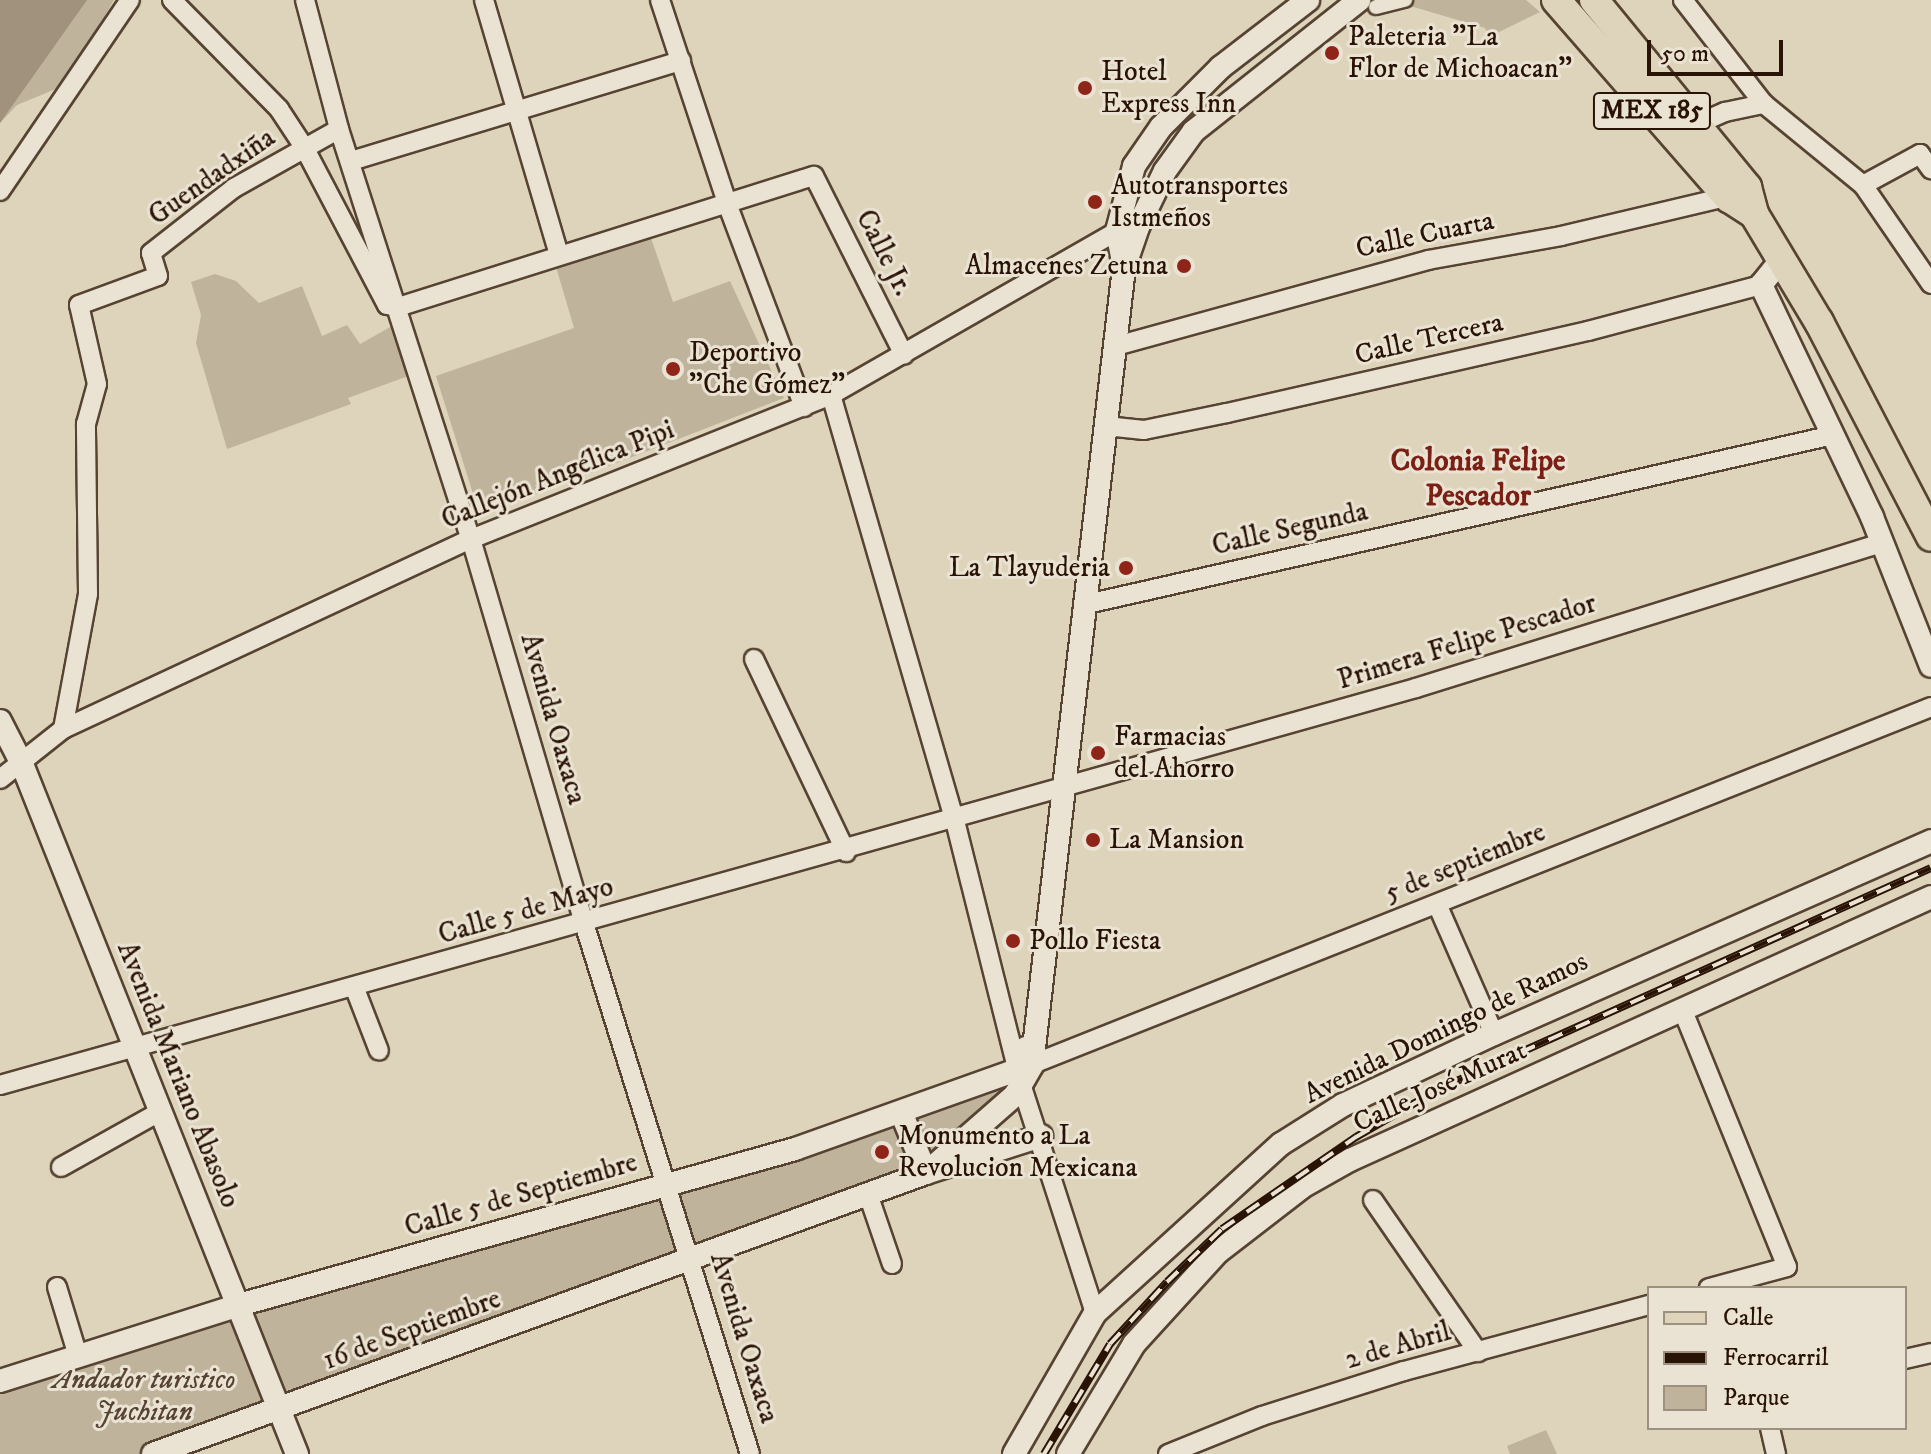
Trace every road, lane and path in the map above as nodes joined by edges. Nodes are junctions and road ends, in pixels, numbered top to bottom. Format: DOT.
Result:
graph roads {
  1 [pos="130,0"];
  2 [pos="172,0"];
  3 [pos="305,0"];
  4 [pos="484,0"];
  5 [pos="660,0"];
  6 [pos="1308,0"];
  7 [pos="1405,0"];
  8 [pos="1556,0"];
  9 [pos="1683,0"];
  10 [pos="1368,4"];
  11 [pos="1603,6"];
  12 [pos="681,61"];
  13 [pos="1764,104"];
  14 [pos="515,110"];
  15 [pos="339,129"];
  16 [pos="1685,130"];
  17 [pos="304,147"];
  18 [pos="351,161"];
  19 [pos="1931,169"];
  20 [pos="1863,185"];
  21 [pos="0,191"];
  22 [pos="1738,192"];
  23 [pos="728,206"];
  24 [pos="1128,229"];
  25 [pos="559,255"];
  26 [pos="1782,259"];
  27 [pos="1931,284"];
  28 [pos="1761,285"];
  29 [pos="398,307"];
  30 [pos="1116,346"];
  31 [pos="904,355"];
  32 [pos="831,395"];
  33 [pos="804,407"];
  34 [pos="1106,426"];
  35 [pos="1833,435"];
  36 [pos="1931,537"];
  37 [pos="471,539"];
  38 [pos="1882,543"];
  39 [pos="1087,604"];
  40 [pos="754,659"];
  41 [pos="1931,666"];
  42 [pos="1931,707"];
  43 [pos="0,721"];
  44 [pos="63,729"];
  45 [pos="22,764"];
  46 [pos="0,779"];
  47 [pos="1067,789"];
  48 [pos="955,821"];
  49 [pos="1931,841"];
  50 [pos="846,852"];
  51 [pos="1931,897"];
  52 [pos="1437,904"];
  53 [pos="584,923"];
  54 [pos="355,989"];
  55 [pos="1683,1011"];
  56 [pos="1494,1034"];
  57 [pos="136,1050"];
  58 [pos="379,1051"];
  59 [pos="1024,1074"];
  60 [pos="0,1085"];
  61 [pos="161,1111"];
  62 [pos="901,1112"];
  63 [pos="1041,1136"];
  64 [pos="61,1167"];
  65 [pos="926,1173"];
  66 [pos="669,1184"];
  67 [pos="868,1194"];
  68 [pos="1373,1200"];
  69 [pos="691,1261"];
  70 [pos="892,1264"];
  71 [pos="1716,1286"];
  72 [pos="57,1287"];
  73 [pos="239,1305"];
  74 [pos="1647,1306"];
  75 [pos="1095,1313"];
  76 [pos="1478,1352"];
  77 [pos="1931,1353"];
  78 [pos="78,1356"];
  79 [pos="1907,1359"];
  80 [pos="0,1381"];
  81 [pos="279,1409"];
  82 [pos="1770,1430"];
  83 [pos="164,1452"];
  84 [pos="297,1454"];
  85 [pos="750,1454"];
  86 [pos="1014,1454"];
  87 [pos="1068,1454"];
  88 [pos="1168,1454"];
  89 [pos="1776,1454"];
  1 -- 21 [label="street"];
  2 -- 17 [label="street"];
  3 -- 15 [label="street, Avenida Oaxaca"];
  4 -- 14 [label="street"];
  5 -- 12 [label="street"];
  6 -- 24 [label="street"];
  7 -- 10 [label="street"];
  8 -- 16 [label="main road, MEX 185"];
  9 -- 13 [label="street"];
  10 -- 24 [label="street"];
  11 -- 16 [label="main road, MEX 185"];
  12 -- 14 [label="street"];
  12 -- 23 [label="street"];
  13 -- 16 [label="street"];
  13 -- 20 [label="street"];
  14 -- 18 [label="street"];
  14 -- 25 [label="street"];
  15 -- 17 [label="street, Guendadxiña"];
  15 -- 18 [label="street, Avenida Oaxaca"];
  16 -- 22 [label="main road, MEX 185"];
  17 -- 29 [label="street"];
  17 -- 44 [label="street, Guendadxiña"];
  18 -- 29 [label="street, Avenida Oaxaca"];
  19 -- 20 [label="street"];
  20 -- 27 [label="street"];
  22 -- 26 [label="main road, MEX 185"];
  22 -- 30 [label="street, Calle Cuarta"];
  23 -- 25 [label="street"];
  23 -- 31 [label="street, Calle Jr."];
  23 -- 33 [label="street"];
  24 -- 30 [label="street"];
  24 -- 31 [label="street, Callejón Angélica Pipi"];
  25 -- 29 [label="street"];
  26 -- 28 [label="street"];
  26 -- 36 [label="main road, MEX 185"];
  28 -- 34 [label="street, Calle Tercera"];
  28 -- 35 [label="street"];
  29 -- 37 [label="street, Avenida Oaxaca"];
  30 -- 34 [label="street"];
  31 -- 32 [label="street, Callejón Angélica Pipi"];
  32 -- 33 [label="street, Callejón Angélica Pipi"];
  32 -- 48 [label="street"];
  33 -- 37 [label="street, Callejón Angélica Pipi"];
  34 -- 39 [label="street"];
  35 -- 38 [label="street"];
  35 -- 39 [label="street, Calle Segunda"];
  37 -- 44 [label="street, Callejón Angélica Pipi"];
  37 -- 53 [label="street, Avenida Oaxaca"];
  38 -- 41 [label="street"];
  38 -- 47 [label="street, Primera Felipe Pescador"];
  39 -- 47 [label="street"];
  40 -- 50 [label="street"];
  42 -- 52 [label="street, 5 de septiembre"];
  43 -- 45 [label="street, Avenida Mariano Abasolo"];
  44 -- 45 [label="street, Callejón Angélica Pipi"];
  45 -- 46 [label="street, Callejón Angélica Pipi"];
  45 -- 57 [label="street, Avenida Mariano Abasolo"];
  47 -- 48 [label="street, Calle 5 de Mayo"];
  47 -- 59 [label="street"];
  48 -- 50 [label="street, Calle 5 de Mayo"];
  48 -- 59 [label="street"];
  49 -- 56 [label="street, Avenida Domingo de Ramos"];
  50 -- 53 [label="street, Calle 5 de Mayo"];
  51 -- 55 [label="street, Calle José Murat"];
  52 -- 56 [label="street"];
  52 -- 59 [label="street, 5 de septiembre"];
  53 -- 54 [label="street, Calle 5 de Mayo"];
  53 -- 66 [label="street, Avenida Oaxaca"];
  54 -- 57 [label="street, Calle 5 de Mayo"];
  54 -- 58 [label="street"];
  55 -- 71 [label="street"];
  55 -- 87 [label="street, Calle José Murat"];
  56 -- 75 [label="street, Avenida Domingo de Ramos"];
  57 -- 60 [label="street, Calle 5 de Mayo"];
  57 -- 61 [label="street, Avenida Mariano Abasolo"];
  59 -- 62 [label="street, Calle 5 de Septiembre"];
  59 -- 63 [label="street"];
  59 -- 65 [label="street"];
  61 -- 64 [label="street"];
  61 -- 73 [label="street, Avenida Mariano Abasolo"];
  62 -- 65 [label="street"];
  62 -- 66 [label="street, Calle 5 de Septiembre"];
  63 -- 65 [label="street, 16 de Septiembre"];
  63 -- 75 [label="street"];
  65 -- 67 [label="street, 16 de Septiembre"];
  66 -- 69 [label="street, Avenida Oaxaca"];
  66 -- 73 [label="street, Calle 5 de Septiembre"];
  67 -- 69 [label="street, 16 de Septiembre"];
  67 -- 70 [label="street"];
  68 -- 76 [label="street"];
  69 -- 81 [label="street, 16 de Septiembre"];
  69 -- 85 [label="street, Avenida Oaxaca"];
  72 -- 78 [label="street"];
  73 -- 78 [label="street, Calle 5 de Septiembre"];
  73 -- 81 [label="street, Avenida Mariano Abasolo"];
  74 -- 76 [label="street, 2 de Abril"];
  75 -- 86 [label="street, Avenida Domingo de Ramos"];
  76 -- 88 [label="street, 2 de Abril"];
  77 -- 79 [label="street"];
  78 -- 80 [label="street, Calle 5 de Septiembre"];
  81 -- 83 [label="street, 16 de Septiembre"];
  81 -- 84 [label="street, Avenida Mariano Abasolo"];
  82 -- 89 [label="street"];
}
